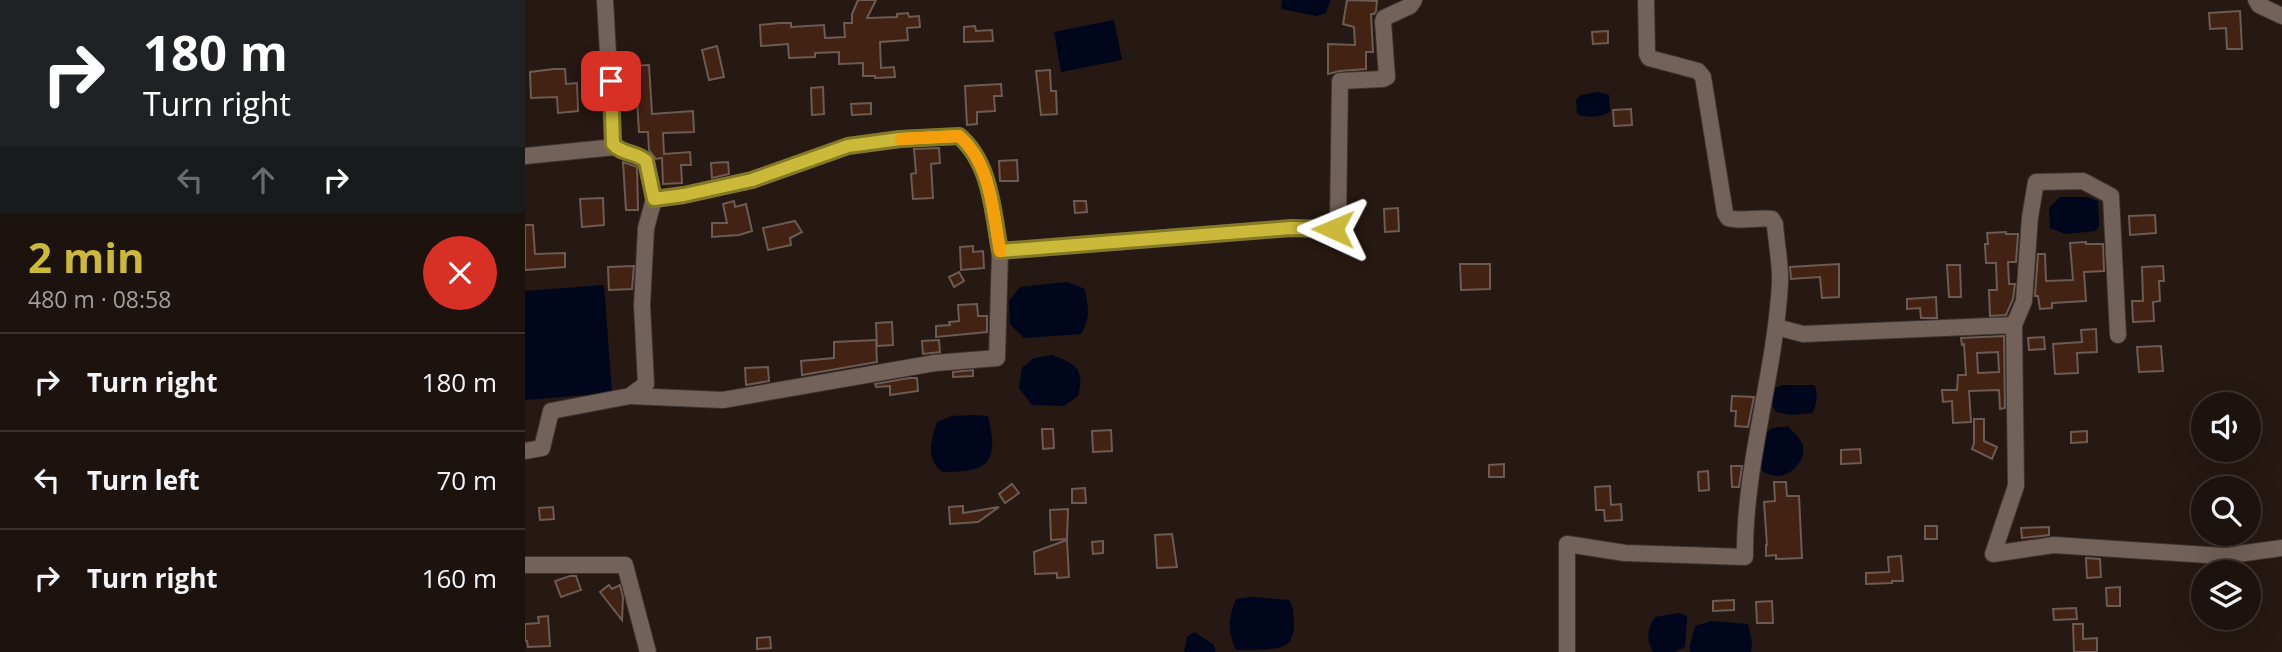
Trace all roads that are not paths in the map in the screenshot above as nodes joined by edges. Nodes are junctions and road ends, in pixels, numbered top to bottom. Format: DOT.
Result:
graph roads {
  1 [pos="605,0"];
  2 [pos="1414,0"];
  3 [pos="1646,0"];
  4 [pos="2256,0"];
  5 [pos="2282,16"];
  6 [pos="615,147"];
  7 [pos="525,156"];
  8 [pos="654,199"];
  9 [pos="1000,251"];
  10 [pos="2014,325"];
  11 [pos="1776,327"];
  12 [pos="2118,335"];
  13 [pos="630,396"];
  14 [pos="525,451"];
  15 [pos="2282,548"];
  16 [pos="525,565"];
  17 [pos="648,652"];
  18 [pos="1567,652"];
  1 -- 6 [label="street"];
  2 -- 9 [label="street"];
  3 -- 11 [label="street"];
  4 -- 5 [label="street"];
  6 -- 7 [label="street"];
  6 -- 8 [label="street"];
  8 -- 9 [label="street"];
  8 -- 13 [label="street"];
  9 -- 13 [label="street"];
  10 -- 11 [label="street"];
  10 -- 12 [label="street"];
  10 -- 15 [label="street"];
  11 -- 18 [label="street"];
  13 -- 14 [label="street"];
  16 -- 17 [label="street"];
}
